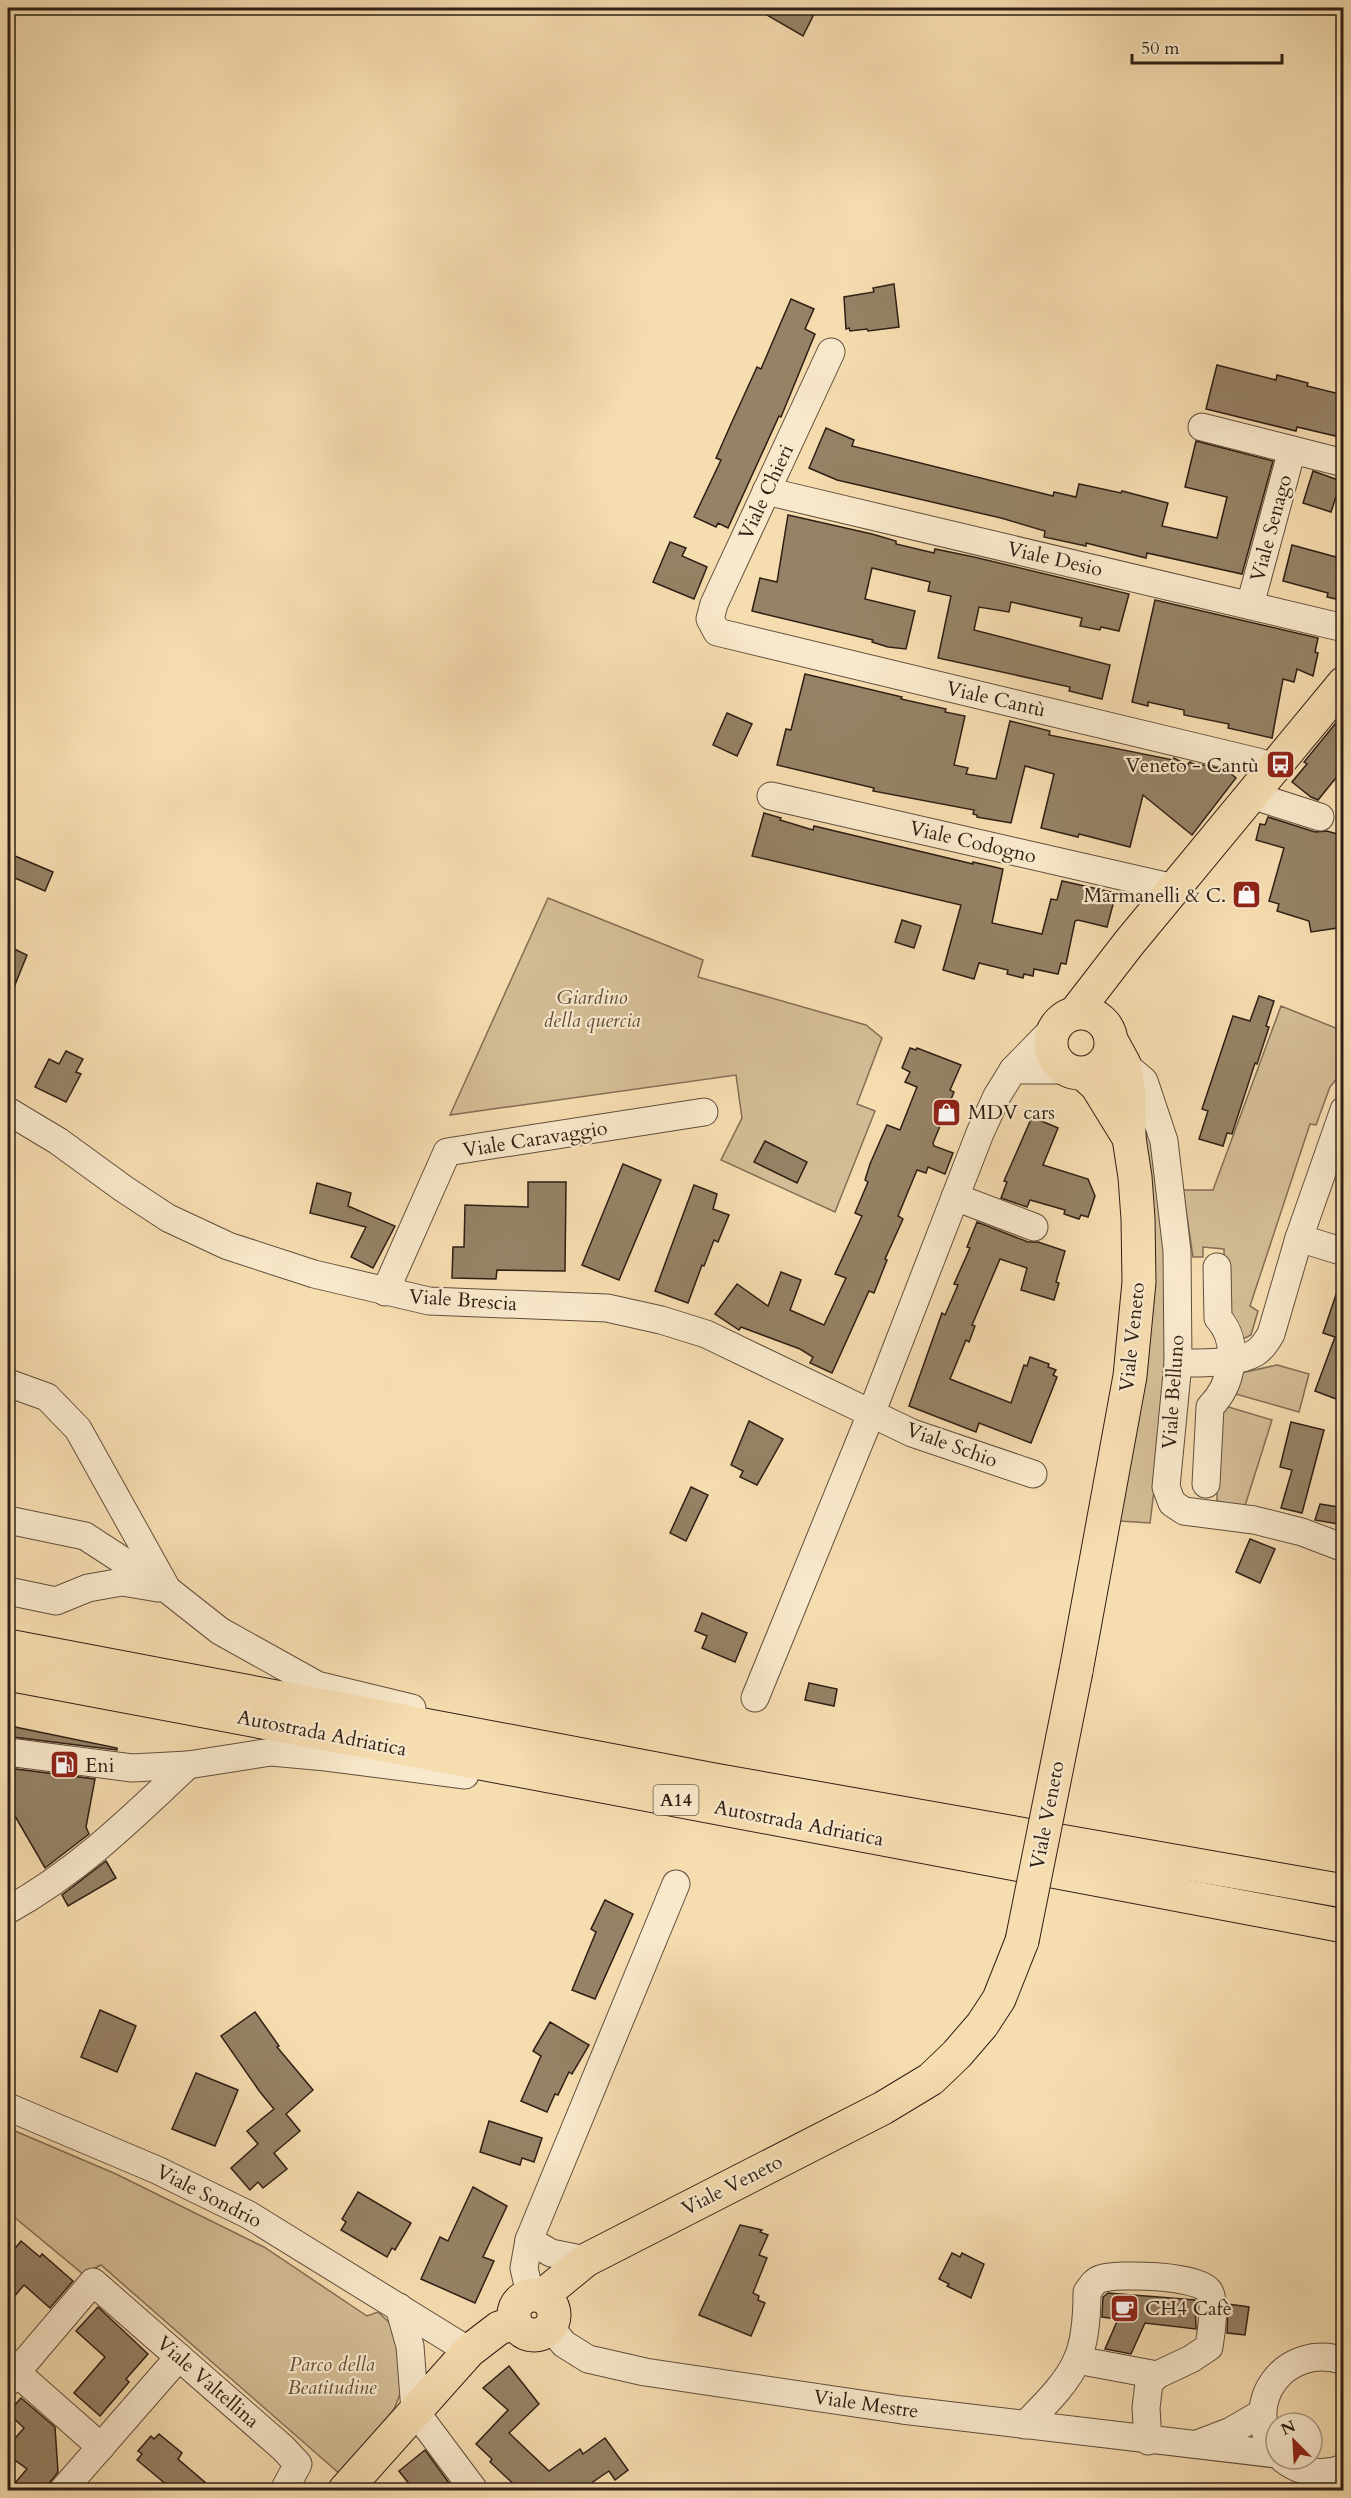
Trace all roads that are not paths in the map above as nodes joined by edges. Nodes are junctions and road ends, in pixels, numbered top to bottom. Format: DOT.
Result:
graph roads {
  1 [pos="831,352"];
  2 [pos="1203,428"];
  3 [pos="1292,450"];
  4 [pos="1344,463"];
  5 [pos="766,491"];
  6 [pos="1250,605"];
  7 [pos="1344,628"];
  8 [pos="717,632"];
  9 [pos="1340,695"];
  10 [pos="1274,767"];
  11 [pos="1251,795"];
  12 [pos="771,796"];
  13 [pos="1320,817"];
  14 [pos="1174,888"];
  15 [pos="1129,943"];
  16 [pos="1065,1020"];
  17 [pos="1126,1067"];
  18 [pos="1013,1071"];
  19 [pos="1083,1077"];
  20 [pos="1344,1110"];
  21 [pos="8,1111"];
  22 [pos="704,1112"];
  23 [pos="1129,1138"];
  24 [pos="955,1197"];
  25 [pos="1034,1227"];
  26 [pos="1299,1238"];
  27 [pos="1344,1252"];
  28 [pos="1217,1267"];
  29 [pos="385,1292"];
  30 [pos="1231,1359"];
  31 [pos="1178,1364"];
  32 [pos="8,1383"];
  33 [pos="872,1414"];
  34 [pos="1033,1474"];
  35 [pos="1206,1484"];
  36 [pos="8,1520"];
  37 [pos="1344,1548"];
  38 [pos="168,1590"];
  39 [pos="8,1592"];
  40 [pos="8,1646"];
  41 [pos="8,1674"];
  42 [pos="755,1698"];
  43 [pos="8,1752"];
  44 [pos="188,1765"];
  45 [pos="712,1793"];
  46 [pos="676,1884"];
  47 [pos="1344,1891"];
  48 [pos="8,1910"];
  49 [pos="1344,1926"];
  50 [pos="8,2107"];
  51 [pos="529,2240"];
  52 [pos="586,2260"];
  53 [pos="541,2306"];
  54 [pos="399,2307"];
  55 [pos="469,2351"];
  56 [pos="1337,2356"];
  57 [pos="179,2357"];
  58 [pos="1077,2360"];
  59 [pos="10,2373"];
  60 [pos="1157,2375"];
  61 [pos="415,2412"];
  62 [pos="1263,2413"];
  63 [pos="1264,2420"];
  64 [pos="1025,2425"];
  65 [pos="1148,2441"];
  66 [pos="1196,2445"];
  67 [pos="101,2447"];
  68 [pos="1264,2452"];
  69 [pos="1306,2471"];
  70 [pos="1327,2477"];
  71 [pos="63,2490"];
  72 [pos="284,2490"];
  73 [pos="345,2490"];
  74 [pos="474,2490"];
  1 -- 5 [label="street, Viale Chieri"];
  2 -- 3 [label="street"];
  3 -- 4 [label="street"];
  3 -- 6 [label="street, Viale Senago"];
  5 -- 6 [label="street, Viale Desio"];
  5 -- 8 [label="street, Viale Chieri"];
  6 -- 7 [label="street, Viale Desio"];
  8 -- 10 [label="street, Viale Cantù"];
  9 -- 10 [label="main road, Viale Veneto"];
  10 -- 11 [label="main road, Viale Veneto"];
  11 -- 13 [label="street"];
  11 -- 14 [label="main road, Viale Veneto"];
  12 -- 14 [label="street, Viale Codogno"];
  14 -- 15 [label="main road, Viale Veneto"];
  15 -- 16 [label="main road, Viale Veneto"];
  15 -- 17 [label="main road, Viale Veneto"];
  16 -- 17 [label="main road"];
  16 -- 18 [label="street, Viale Veneto"];
  16 -- 19 [label="main road, Viale Veneto"];
  17 -- 19 [label="main road"];
  17 -- 19 [label="main road"];
  17 -- 23 [label="main road, Viale Veneto"];
  17 -- 31 [label="street, Viale Belluno"];
  18 -- 19 [label="street"];
  18 -- 24 [label="street, Viale Veneto"];
  19 -- 23 [label="main road, Viale Veneto"];
  20 -- 26 [label="street"];
  21 -- 29 [label="street, Viale Brescia"];
  22 -- 29 [label="street, Viale Caravaggio"];
  23 -- 52 [label="main road, Viale Veneto, bridge"];
  24 -- 25 [label="street"];
  24 -- 33 [label="street, Viale Veneto"];
  26 -- 27 [label="street"];
  26 -- 30 [label="street"];
  28 -- 30 [label="street"];
  29 -- 33 [label="street, Viale Brescia"];
  30 -- 31 [label="street"];
  30 -- 35 [label="street"];
  31 -- 37 [label="street, Viale Belluno"];
  32 -- 38 [label="street"];
  33 -- 34 [label="street, Viale Schio"];
  33 -- 42 [label="street, Viale Veneto"];
  36 -- 38 [label="street"];
  38 -- 39 [label="street"];
  38 -- 45 [label="street"];
  40 -- 45 [label="main road, Autostrada Adriatica / A14"];
  41 -- 45 [label="main road, Autostrada Adriatica / A14"];
  43 -- 44 [label="street"];
  44 -- 45 [label="street"];
  44 -- 48 [label="street"];
  45 -- 47 [label="main road, Autostrada Adriatica / A14"];
  45 -- 49 [label="main road, Autostrada Adriatica / A14"];
  46 -- 51 [label="street"];
  50 -- 54 [label="street, Viale Sondrio"];
  51 -- 52 [label="street"];
  51 -- 53 [label="street"];
  52 -- 53 [label="main road, Viale Veneto"];
  53 -- 55 [label="main road, Viale Veneto"];
  53 -- 64 [label="street, Viale Mestre"];
  54 -- 55 [label="street, Viale Sondrio"];
  54 -- 61 [label="street"];
  55 -- 61 [label="main road, Viale Veneto"];
  56 -- 62 [label="street"];
  57 -- 59 [label="street, Viale Valtellina"];
  57 -- 67 [label="street"];
  57 -- 72 [label="street, Viale Valtellina"];
  58 -- 60 [label="street"];
  58 -- 60 [label="street"];
  58 -- 64 [label="street"];
  59 -- 67 [label="street"];
  60 -- 65 [label="street"];
  61 -- 73 [label="main road, Viale Veneto"];
  61 -- 74 [label="street"];
  62 -- 63 [label="street, Viale Mestre"];
  62 -- 66 [label="street, Viale Mestre"];
  64 -- 65 [label="street, Viale Mestre"];
  65 -- 66 [label="street, Viale Mestre"];
  66 -- 68 [label="street, Viale Mestre"];
  67 -- 71 [label="street"];
  69 -- 70 [label="street"];
}
